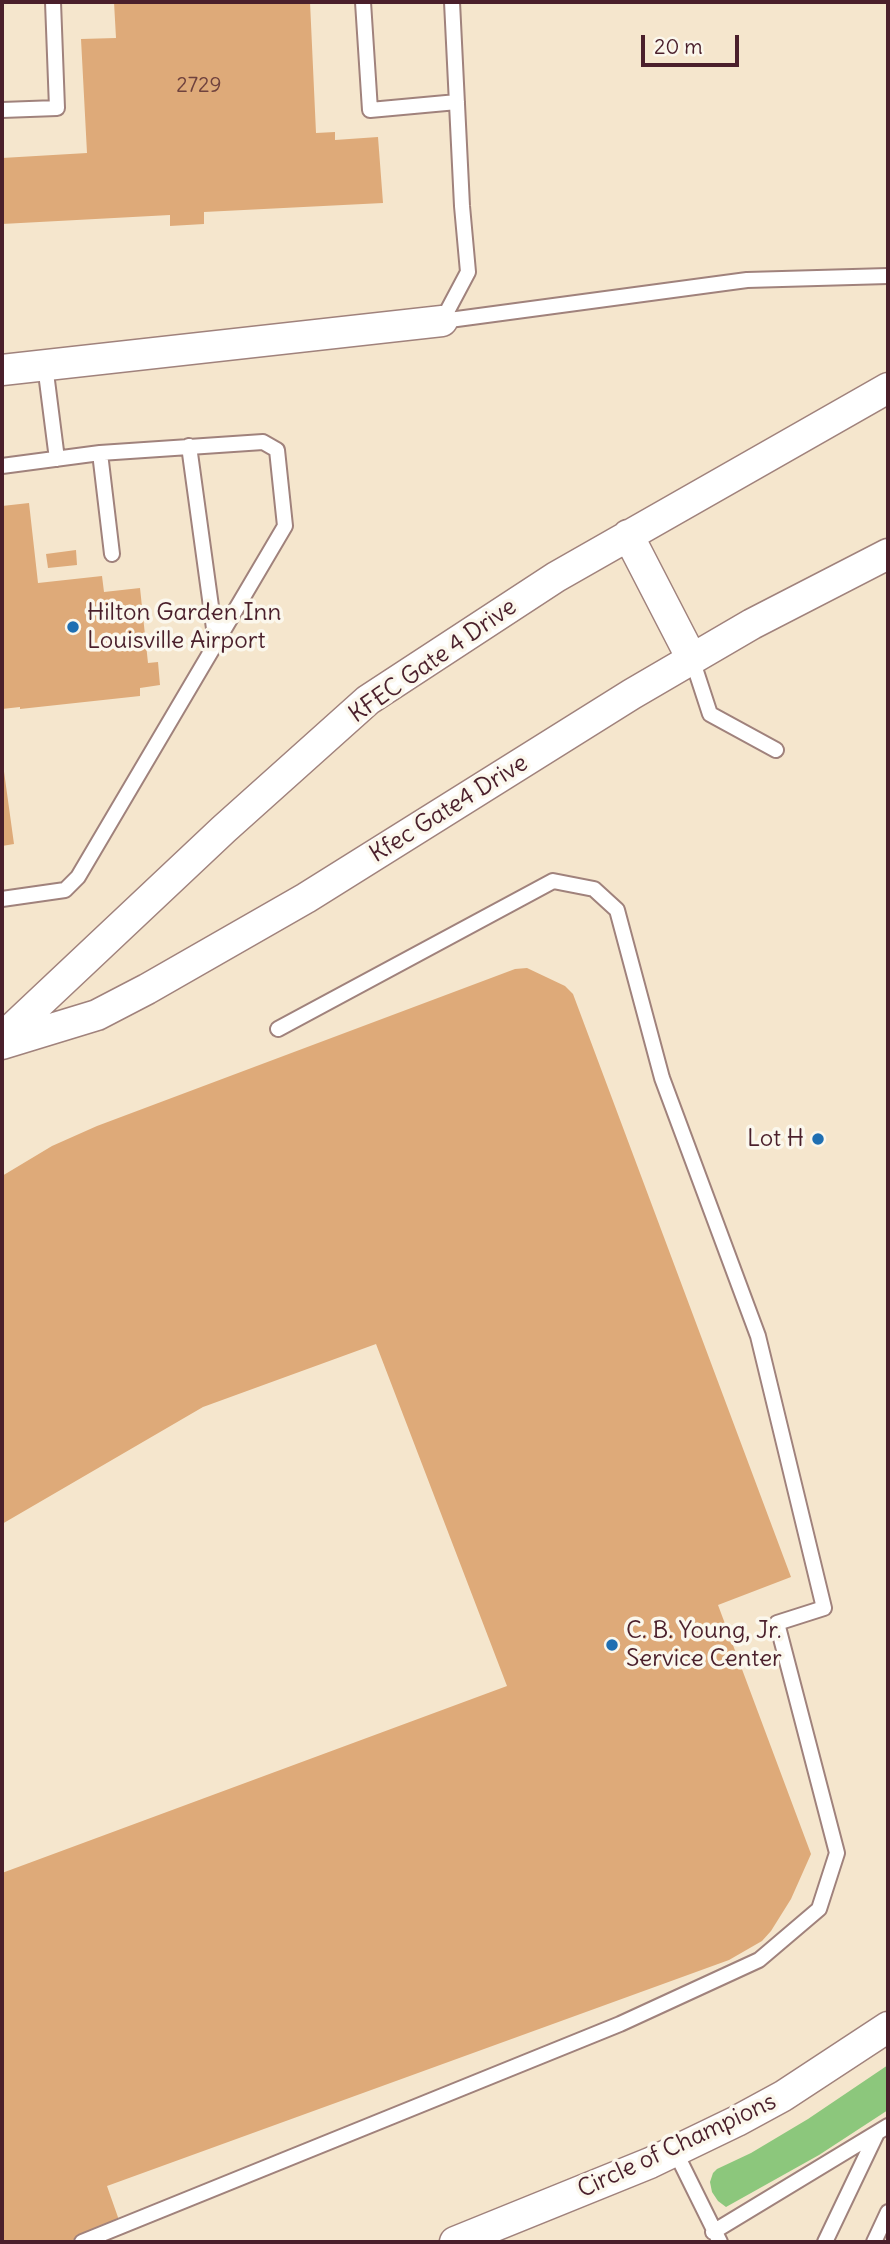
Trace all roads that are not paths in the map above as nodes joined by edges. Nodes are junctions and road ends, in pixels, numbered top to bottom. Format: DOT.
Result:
graph roads {
  1 [pos="53,2"];
  2 [pos="363,2"];
  3 [pos="452,2"];
  4 [pos="457,102"];
  5 [pos="2,110"];
  6 [pos="888,276"];
  7 [pos="443,321"];
  8 [pos="45,365"];
  9 [pos="2,370"];
  10 [pos="888,388"];
  11 [pos="189,446"];
  12 [pos="100,453"];
  13 [pos="57,459"];
  14 [pos="2,466"];
  15 [pos="628,536"];
  16 [pos="112,554"];
  17 [pos="888,554"];
  18 [pos="216,643"];
  19 [pos="692,659"];
  20 [pos="776,750"];
  21 [pos="2,899"];
  22 [pos="278,1029"];
  23 [pos="2,1038"];
  24 [pos="2,1044"];
  25 [pos="888,2027"];
  26 [pos="882,2130"];
  27 [pos="675,2151"];
  28 [pos="888,2212"];
  29 [pos="716,2237"];
  30 [pos="82,2242"];
  31 [pos="455,2242"];
  32 [pos="825,2242"];
  33 [pos="874,2242"];
  1 -- 5 [label="lane"];
  2 -- 4 [label="lane"];
  3 -- 4 [label="lane"];
  4 -- 7 [label="lane"];
  6 -- 7 [label="lane"];
  7 -- 8 [label="street"];
  8 -- 9 [label="street"];
  8 -- 13 [label="lane"];
  10 -- 15 [label="street, KFEC Gate 4 Drive"];
  11 -- 12 [label="lane"];
  11 -- 18 [label="lane"];
  11 -- 18 [label="lane"];
  12 -- 13 [label="lane"];
  12 -- 16 [label="lane"];
  13 -- 14 [label="lane"];
  15 -- 19 [label="street"];
  15 -- 23 [label="street, KFEC Gate 4 Drive"];
  17 -- 19 [label="street, Kfec Gate4 Drive"];
  18 -- 21 [label="lane"];
  19 -- 20 [label="lane"];
  19 -- 24 [label="street, Kfec Gate4 Drive"];
  22 -- 30 [label="lane"];
  25 -- 27 [label="street, Circle of Champions"];
  26 -- 29 [label="lane"];
  26 -- 32 [label="lane"];
  27 -- 29 [label="lane"];
  27 -- 31 [label="street, Circle of Champions"];
  28 -- 33 [label="lane"];
}
